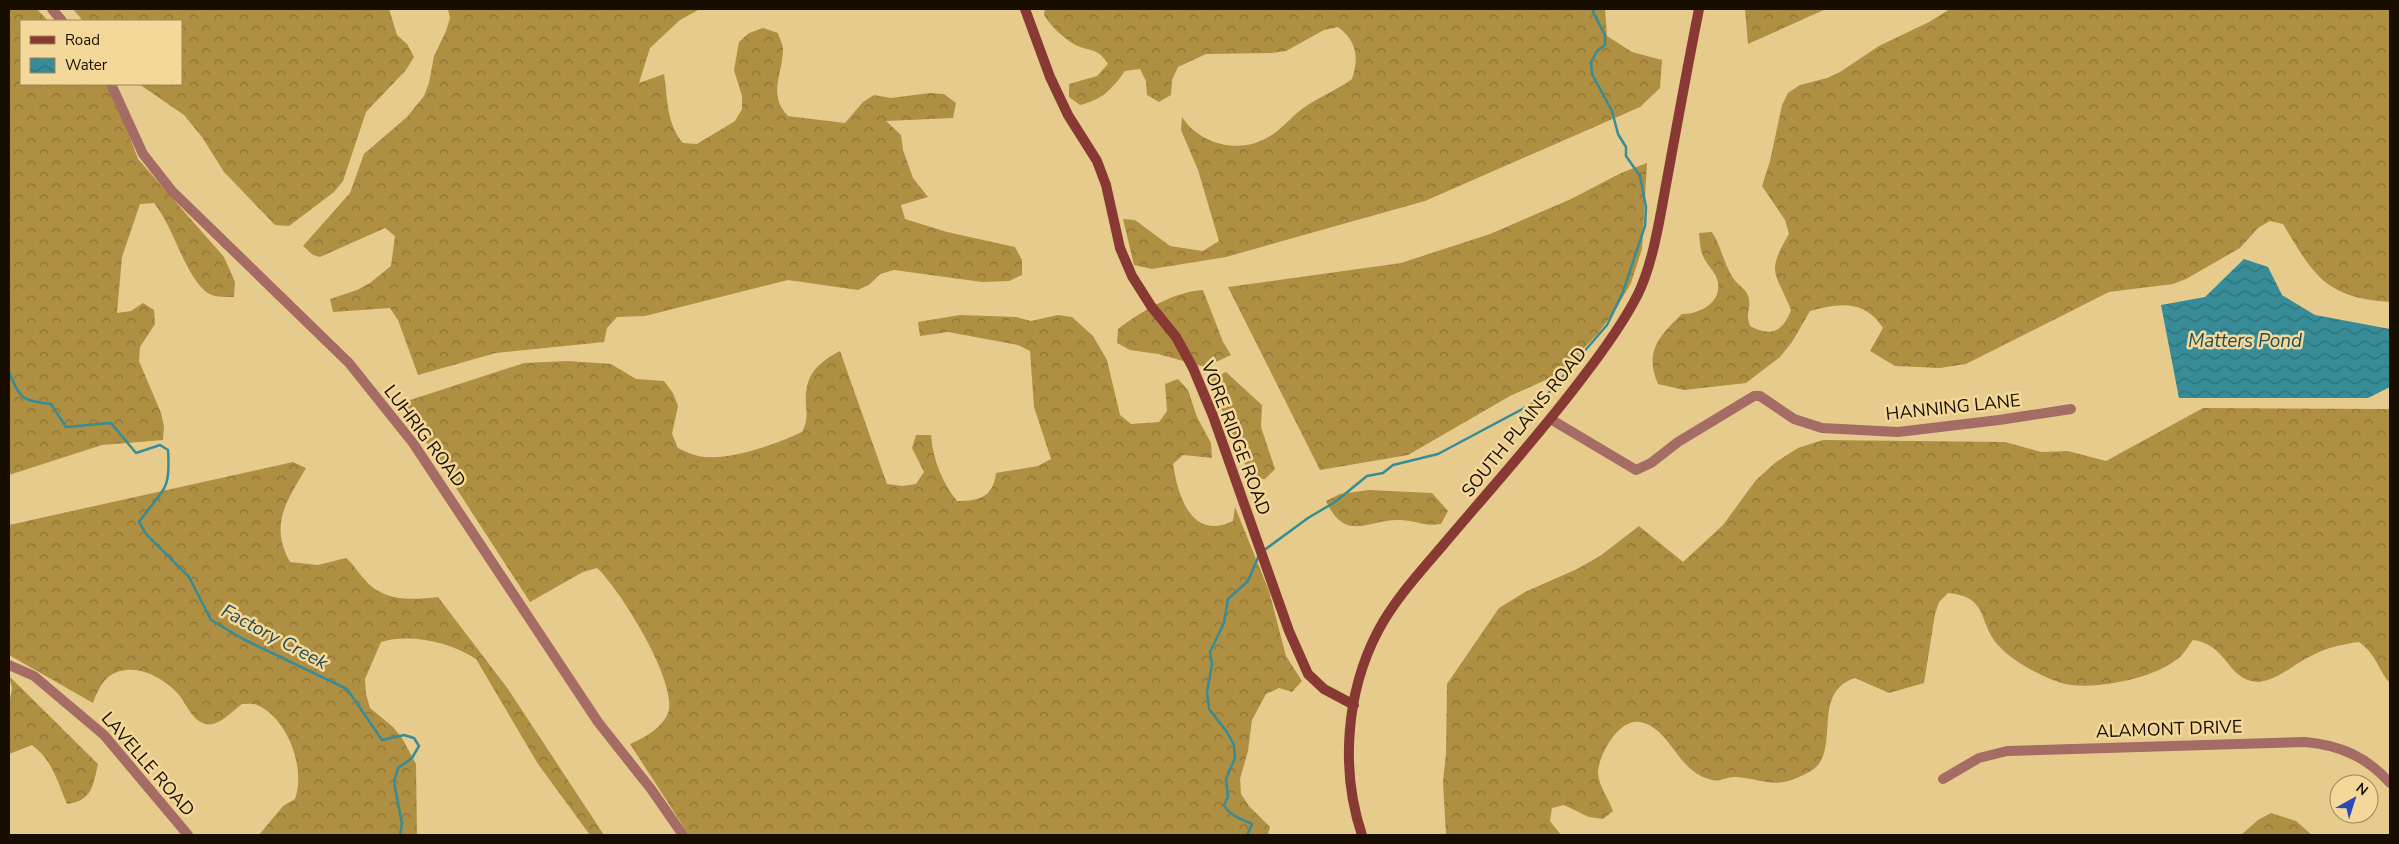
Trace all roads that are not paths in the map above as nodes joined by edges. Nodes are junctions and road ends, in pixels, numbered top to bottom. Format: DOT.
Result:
graph roads {
  1 [pos="52,9"];
  2 [pos="1026,9"];
  3 [pos="1699,9"];
  4 [pos="61,20"];
  5 [pos="111,85"];
  6 [pos="2071,409"];
  7 [pos="1552,420"];
  8 [pos="9,665"];
  9 [pos="1354,705"];
  10 [pos="1943,779"];
  11 [pos="2390,783"];
  12 [pos="188,835"];
  13 [pos="683,835"];
  14 [pos="1362,835"];
  1 -- 4 [label="street"];
  2 -- 9 [label="main road, VORE RIDGE ROAD"];
  3 -- 7 [label="main road, SOUTH PLAINS ROAD"];
  5 -- 13 [label="street, LUHRIG ROAD"];
  6 -- 7 [label="street, HANNING LANE"];
  7 -- 9 [label="main road, SOUTH PLAINS ROAD"];
  8 -- 12 [label="street, LAVELLE ROAD"];
  9 -- 14 [label="main road, SOUTH PLAINS ROAD"];
  10 -- 11 [label="street, ALAMONT DRIVE"];
}
